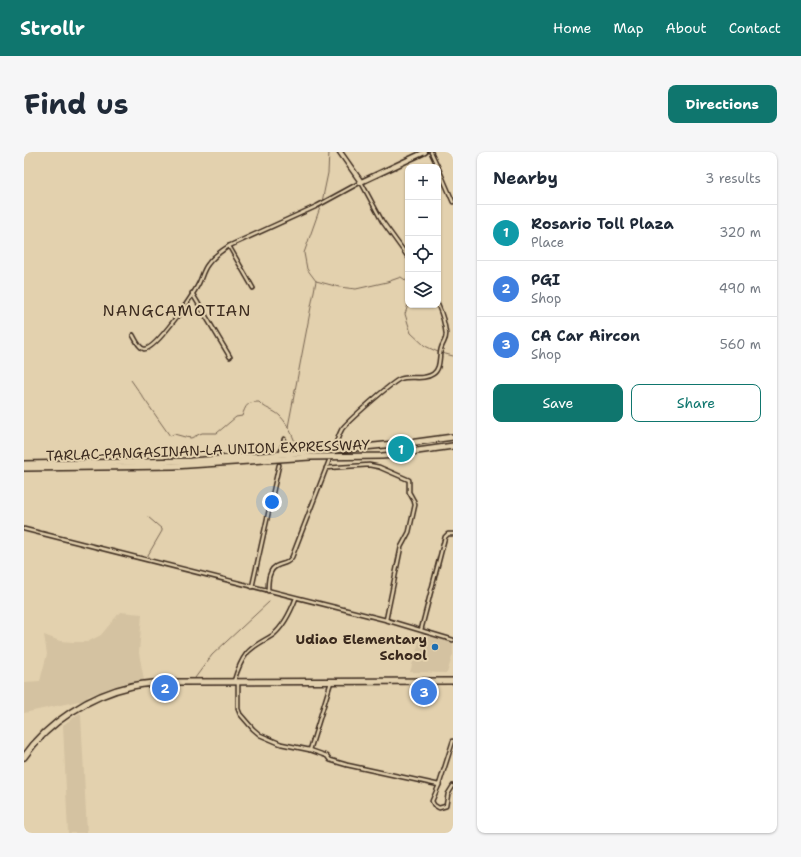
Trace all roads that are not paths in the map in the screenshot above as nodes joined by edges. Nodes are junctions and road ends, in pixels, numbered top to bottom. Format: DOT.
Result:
graph roads {
  1 [pos="340,152"];
  2 [pos="425,152"];
  3 [pos="431,152"];
  4 [pos="437,164"];
  5 [pos="441,174"];
  6 [pos="361,182"];
  7 [pos="453,202"];
  8 [pos="229,246"];
  9 [pos="405,253"];
  10 [pos="253,288"];
  11 [pos="192,293"];
  12 [pos="439,308"];
  13 [pos="133,335"];
  14 [pos="230,357"];
  15 [pos="453,437"];
  16 [pos="284,439"];
  17 [pos="335,446"];
  18 [pos="453,446"];
  19 [pos="281,452"];
  20 [pos="410,452"];
  21 [pos="394,455"];
  22 [pos="329,461"];
  23 [pos="24,464"];
  24 [pos="279,465"];
  25 [pos="24,468"];
  26 [pos="326,468"];
  27 [pos="24,529"];
  28 [pos="453,534"];
  29 [pos="252,587"];
  30 [pos="268,591"];
  31 [pos="296,598"];
  32 [pos="386,620"];
  33 [pos="421,630"];
  34 [pos="453,640"];
  35 [pos="331,681"];
  36 [pos="453,681"];
  37 [pos="236,682"];
  38 [pos="453,741"];
  39 [pos="310,750"];
  40 [pos="24,757"];
  41 [pos="439,785"];
  42 [pos="453,786"];
  1 -- 6 [label="street"];
  2 -- 6 [label="street"];
  3 -- 4 [label="street"];
  5 -- 7 [label="street"];
  6 -- 8 [label="street"];
  6 -- 9 [label="street"];
  8 -- 10 [label="street"];
  8 -- 11 [label="street"];
  11 -- 13 [label="street"];
  11 -- 14 [label="street"];
  12 -- 17 [label="street"];
  15 -- 23 [label="highway, TARLAC-PANGASINAN-LA UNION EXPRESSWAY"];
  16 -- 19 [label="street"];
  18 -- 20 [label="highway"];
  21 -- 25 [label="highway, TARLAC-PANGASINAN-LA UNION EXPRESSWAY"];
  22 -- 26 [label="street"];
  24 -- 29 [label="street"];
  26 -- 30 [label="street"];
  26 -- 32 [label="street"];
  27 -- 29 [label="street"];
  28 -- 33 [label="street"];
  29 -- 30 [label="street"];
  30 -- 31 [label="street"];
  31 -- 32 [label="street"];
  31 -- 37 [label="street"];
  32 -- 33 [label="street"];
  33 -- 34 [label="street"];
  35 -- 36 [label="highway"];
  35 -- 37 [label="highway"];
  35 -- 39 [label="street"];
  37 -- 39 [label="street"];
  37 -- 40 [label="highway"];
  38 -- 41 [label="street"];
  39 -- 41 [label="street"];
  41 -- 42 [label="street"];
}
